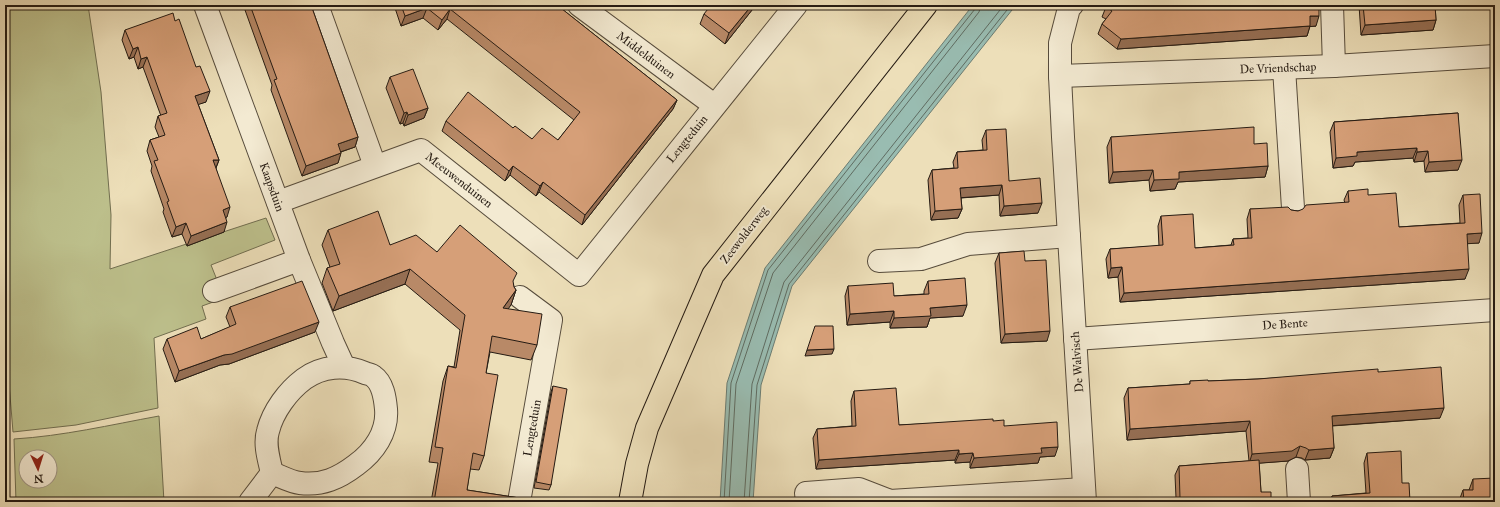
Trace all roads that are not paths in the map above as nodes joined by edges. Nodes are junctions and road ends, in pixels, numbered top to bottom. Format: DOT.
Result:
graph roads {
  1 [pos="205,5"];
  2 [pos="317,5"];
  3 [pos="579,5"];
  4 [pos="796,5"];
  5 [pos="926,5"];
  6 [pos="1072,5"];
  7 [pos="1332,5"];
  8 [pos="1495,56"];
  9 [pos="1334,66"];
  10 [pos="1284,68"];
  11 [pos="1060,76"];
  12 [pos="714,105"];
  13 [pos="375,166"];
  14 [pos="278,202"];
  15 [pos="1293,208"];
  16 [pos="1069,236"];
  17 [pos="299,260"];
  18 [pos="879,261"];
  19 [pos="579,275"];
  20 [pos="214,290"];
  21 [pos="520,297"];
  22 [pos="1495,310"];
  23 [pos="1075,339"];
  24 [pos="344,367"];
  25 [pos="1297,469"];
  26 [pos="272,473"];
  27 [pos="1085,495"];
  28 [pos="889,501"];
  29 [pos="250,502"];
  30 [pos="519,502"];
  31 [pos="630,502"];
  32 [pos="807,502"];
  33 [pos="1299,502"];
  1 -- 14 [label="street, Kaapsduin"];
  2 -- 13 [label="street"];
  3 -- 12 [label="street, Middelduinen"];
  4 -- 12 [label="street, Lengteduin"];
  5 -- 31 [label="main road, Zeewolderweg"];
  6 -- 11 [label="street, De Walvisch"];
  7 -- 9 [label="street"];
  8 -- 9 [label="street, De Vriendschap"];
  9 -- 10 [label="street, De Vriendschap"];
  10 -- 11 [label="street, De Vriendschap"];
  10 -- 15 [label="street"];
  11 -- 16 [label="street, De Walvisch"];
  12 -- 19 [label="street, Lengteduin"];
  13 -- 14 [label="street, Meeuwenduinen"];
  13 -- 19 [label="street, Meeuwenduinen"];
  14 -- 17 [label="street, Kaapsduin"];
  16 -- 18 [label="street"];
  16 -- 23 [label="street, De Walvisch"];
  17 -- 20 [label="street"];
  17 -- 24 [label="street, Kaapsduin"];
  21 -- 30 [label="street, Lengteduin"];
  22 -- 23 [label="street, De Bente"];
  23 -- 27 [label="street, De Walvisch"];
  24 -- 26 [label="street"];
  24 -- 26 [label="street"];
  25 -- 33 [label="street"];
  26 -- 29 [label="street"];
  27 -- 28 [label="street, De Walvisch"];
  28 -- 32 [label="street, De Walvisch"];
}
